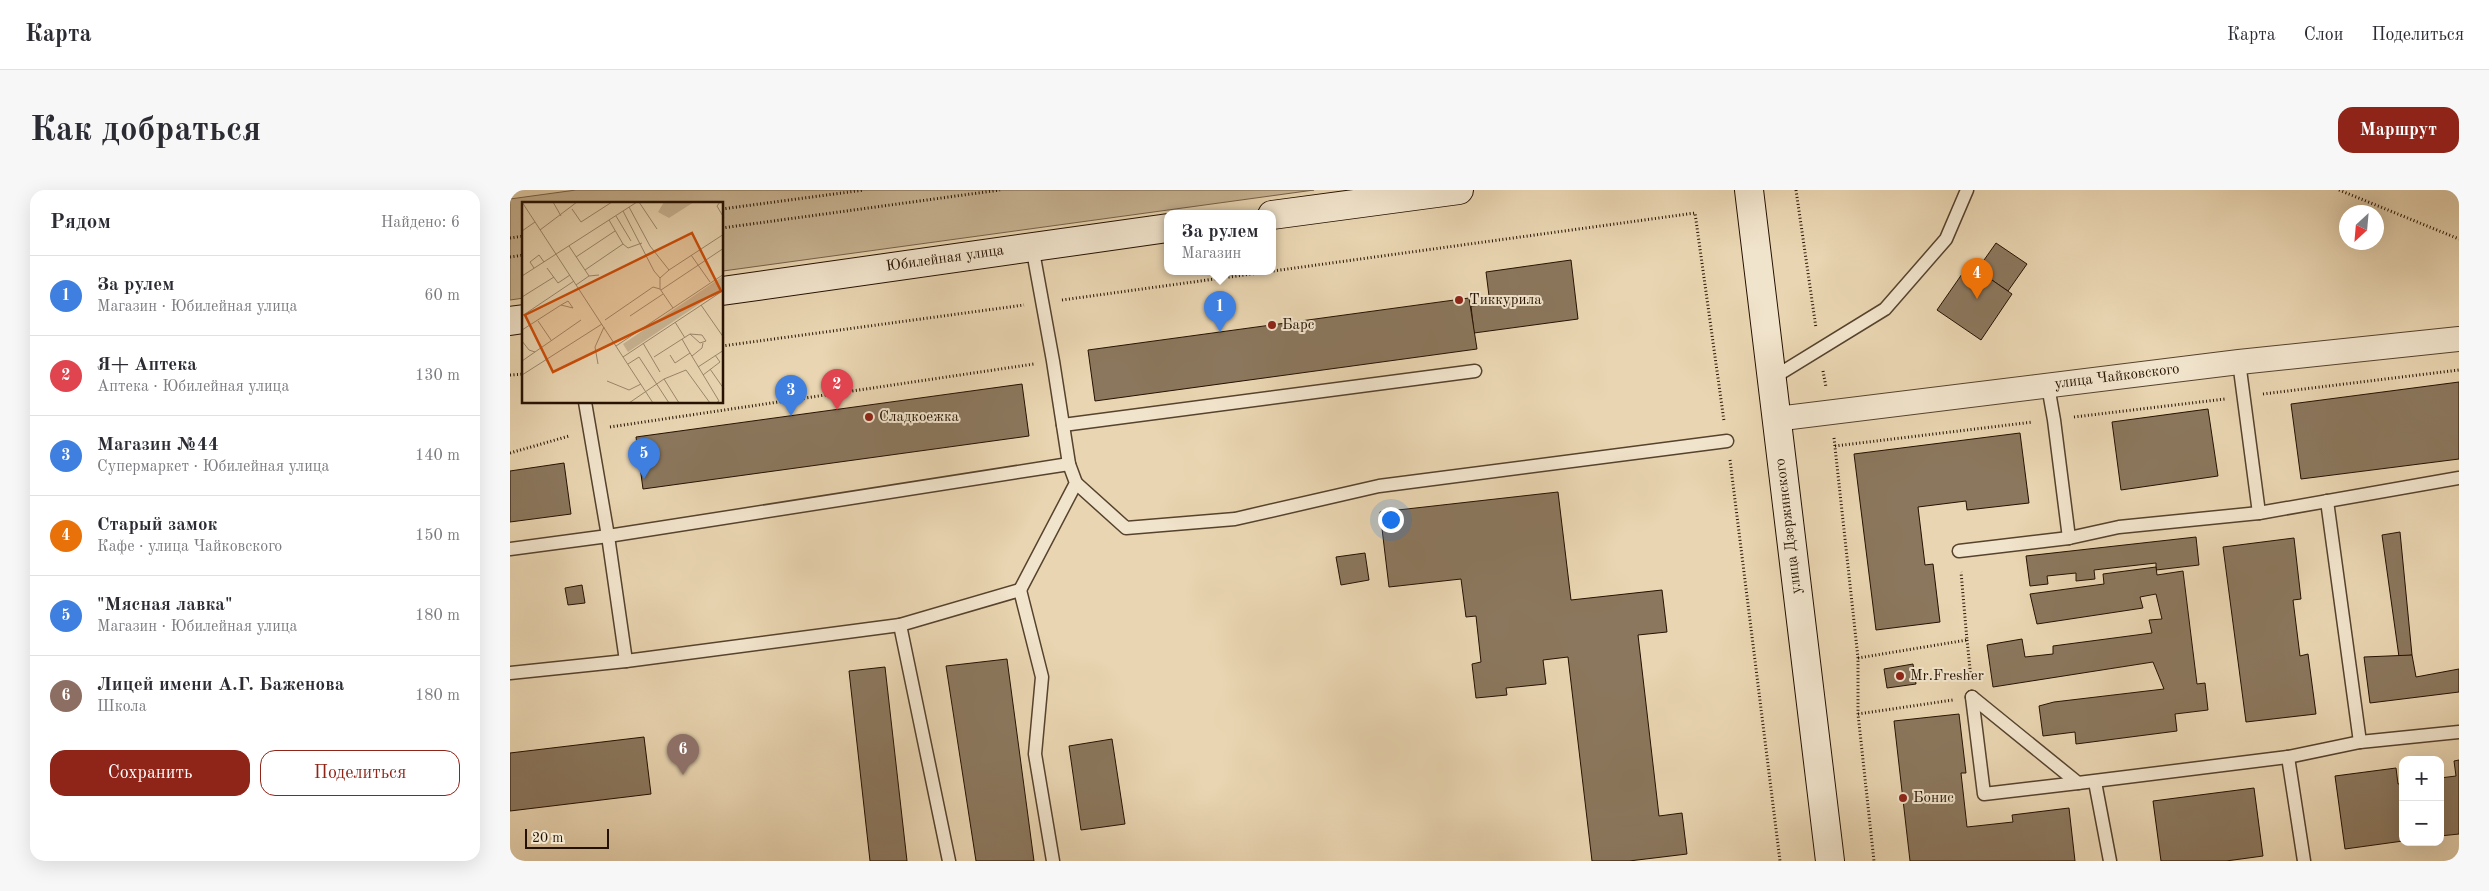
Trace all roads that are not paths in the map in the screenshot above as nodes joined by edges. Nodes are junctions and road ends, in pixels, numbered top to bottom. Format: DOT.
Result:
graph roads {
  1 [pos="1459,190"];
  2 [pos="1749,190"];
  3 [pos="1967,190"];
  4 [pos="1276,214"];
  5 [pos="1164,229"];
  6 [pos="1032,246"];
  7 [pos="724,291"];
  8 [pos="2459,339"];
  9 [pos="2239,362"];
  10 [pos="1475,371"];
  11 [pos="1772,378"];
  12 [pos="2048,386"];
  13 [pos="585,404"];
  14 [pos="1776,419"];
  15 [pos="1063,425"];
  16 [pos="1727,441"];
  17 [pos="1069,464"];
  18 [pos="2459,478"];
  19 [pos="1076,483"];
  20 [pos="2327,501"];
  21 [pos="2258,513"];
  22 [pos="608,536"];
  23 [pos="2069,538"];
  24 [pos="510,549"];
  25 [pos="1959,551"];
  26 [pos="1020,590"];
  27 [pos="900,625"];
  28 [pos="626,662"];
  29 [pos="510,673"];
  30 [pos="2459,732"];
  31 [pos="2360,742"];
  32 [pos="2288,757"];
  33 [pos="2095,782"];
  34 [pos="2078,783"];
  35 [pos="948,861"];
  36 [pos="1053,861"];
  37 [pos="1830,861"];
  38 [pos="2110,861"];
  39 [pos="2304,861"];
  1 -- 4 [label="main road"];
  2 -- 11 [label="main road, улица Дзержинского"];
  3 -- 11 [label="lane"];
  5 -- 6 [label="main road, Юбилейная улица"];
  6 -- 7 [label="main road, Юбилейная улица"];
  6 -- 15 [label="lane"];
  8 -- 9 [label="street, улица Чайковского"];
  9 -- 12 [label="street, улица Чайковского"];
  9 -- 21 [label="lane"];
  10 -- 15 [label="lane"];
  11 -- 14 [label="main road, улица Дзержинского"];
  12 -- 14 [label="street, улица Чайковского"];
  12 -- 23 [label="lane"];
  13 -- 22 [label="lane"];
  14 -- 37 [label="main road, улица Дзержинского"];
  15 -- 17 [label="lane"];
  16 -- 19 [label="lane"];
  17 -- 19 [label="lane"];
  17 -- 22 [label="lane"];
  18 -- 20 [label="lane"];
  19 -- 26 [label="lane"];
  20 -- 21 [label="lane"];
  20 -- 31 [label="lane"];
  21 -- 23 [label="lane"];
  22 -- 24 [label="lane"];
  22 -- 28 [label="lane"];
  23 -- 25 [label="lane"];
  26 -- 27 [label="lane"];
  26 -- 36 [label="lane"];
  27 -- 28 [label="lane"];
  27 -- 35 [label="lane"];
  28 -- 29 [label="lane"];
  30 -- 31 [label="lane"];
  31 -- 32 [label="lane"];
  32 -- 33 [label="lane"];
  32 -- 39 [label="lane"];
  33 -- 34 [label="lane"];
  33 -- 38 [label="lane"];
  34 -- 34 [label="lane"];
}
